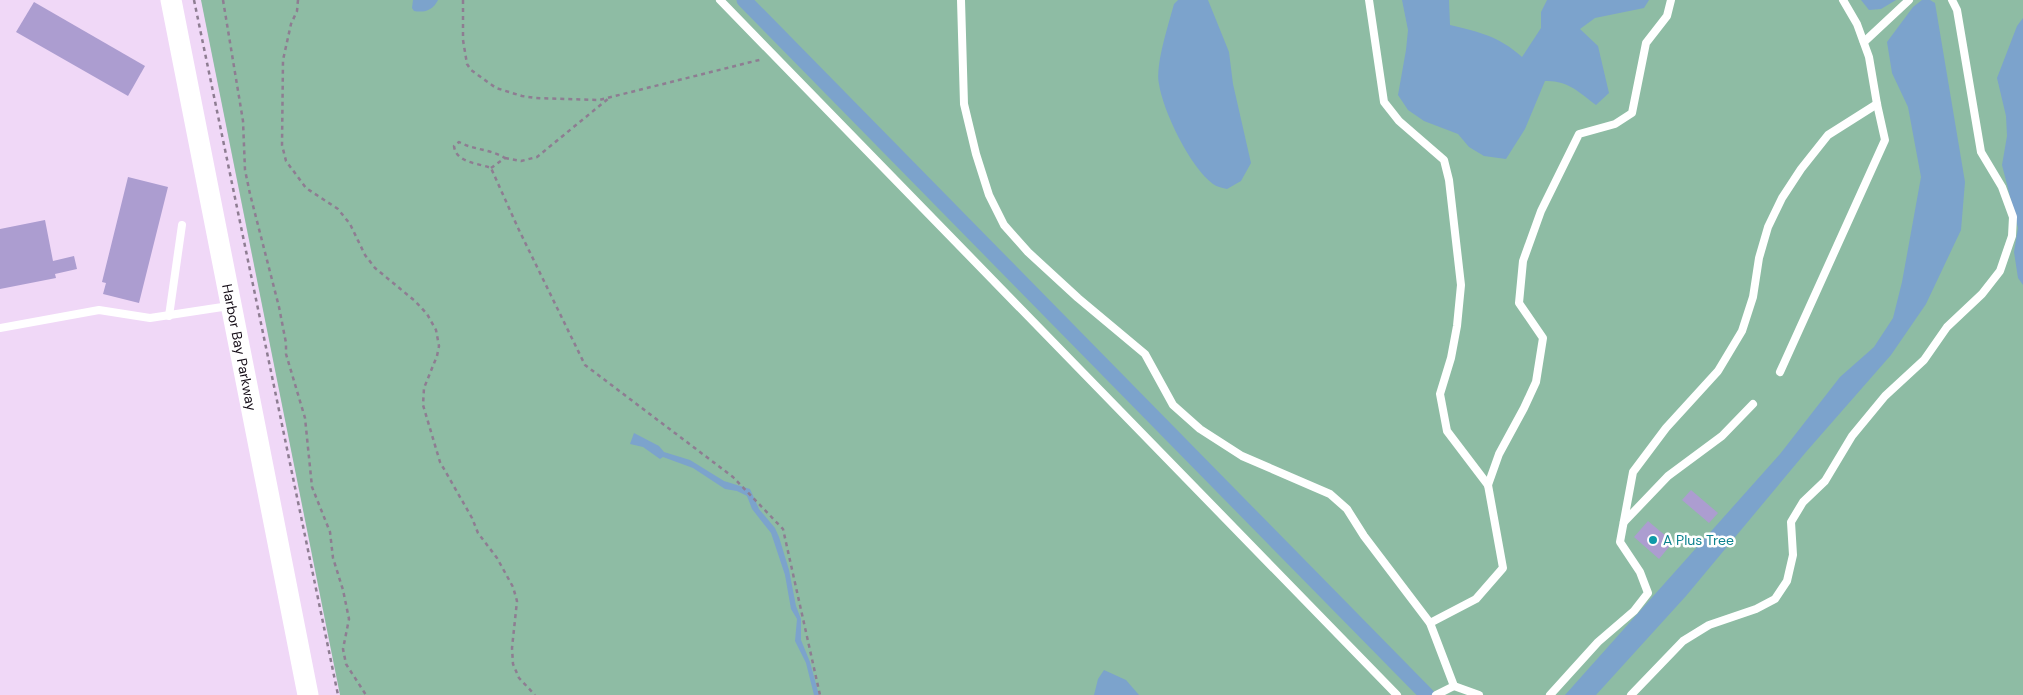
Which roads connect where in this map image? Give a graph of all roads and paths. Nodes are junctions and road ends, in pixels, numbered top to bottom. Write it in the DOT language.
graph roads {
  1 [pos="171,0"];
  2 [pos="194,0"];
  3 [pos="223,0"];
  4 [pos="298,0"];
  5 [pos="463,0"];
  6 [pos="720,0"];
  7 [pos="961,0"];
  8 [pos="1369,0"];
  9 [pos="1671,0"];
  10 [pos="1843,0"];
  11 [pos="1909,0"];
  12 [pos="1952,0"];
  13 [pos="1864,42"];
  14 [pos="774,56"];
  15 [pos="610,98"];
  16 [pos="1877,104"];
  17 [pos="505,158"];
  18 [pos="491,168"];
  19 [pos="182,226"];
  20 [pos="231,306"];
  21 [pos="169,316"];
  22 [pos="0,328"];
  23 [pos="1780,372"];
  24 [pos="1753,404"];
  25 [pos="1488,485"];
  26 [pos="1624,522"];
  27 [pos="1430,623"];
  28 [pos="1454,686"];
  29 [pos="308,695"];
  30 [pos="338,695"];
  31 [pos="366,695"];
  32 [pos="535,695"];
  33 [pos="820,695"];
  34 [pos="1396,695"];
  35 [pos="1436,695"];
  36 [pos="1479,695"];
  37 [pos="1550,695"];
  38 [pos="1631,695"];
  1 -- 20 [label="main road, Harbor Bay Parkway"];
  2 -- 30 [label="path"];
  3 -- 31 [label="path"];
  4 -- 32 [label="path"];
  5 -- 15 [label="path"];
  6 -- 14 [label="lane"];
  7 -- 27 [label="lane"];
  8 -- 25 [label="lane"];
  9 -- 25 [label="lane"];
  10 -- 13 [label="lane"];
  11 -- 13 [label="lane"];
  12 -- 38 [label="lane"];
  13 -- 16 [label="lane"];
  14 -- 15 [label="path"];
  14 -- 34 [label="lane"];
  15 -- 17 [label="path"];
  16 -- 23 [label="lane"];
  16 -- 26 [label="lane"];
  17 -- 18 [label="path"];
  17 -- 18 [label="path"];
  18 -- 33 [label="path"];
  19 -- 21 [label="lane"];
  20 -- 21 [label="lane"];
  20 -- 29 [label="main road, Harbor Bay Parkway"];
  21 -- 22 [label="lane"];
  24 -- 26 [label="lane"];
  25 -- 27 [label="lane"];
  26 -- 37 [label="lane"];
  27 -- 28 [label="lane"];
  28 -- 35 [label="lane"];
  28 -- 36 [label="lane"];
}
